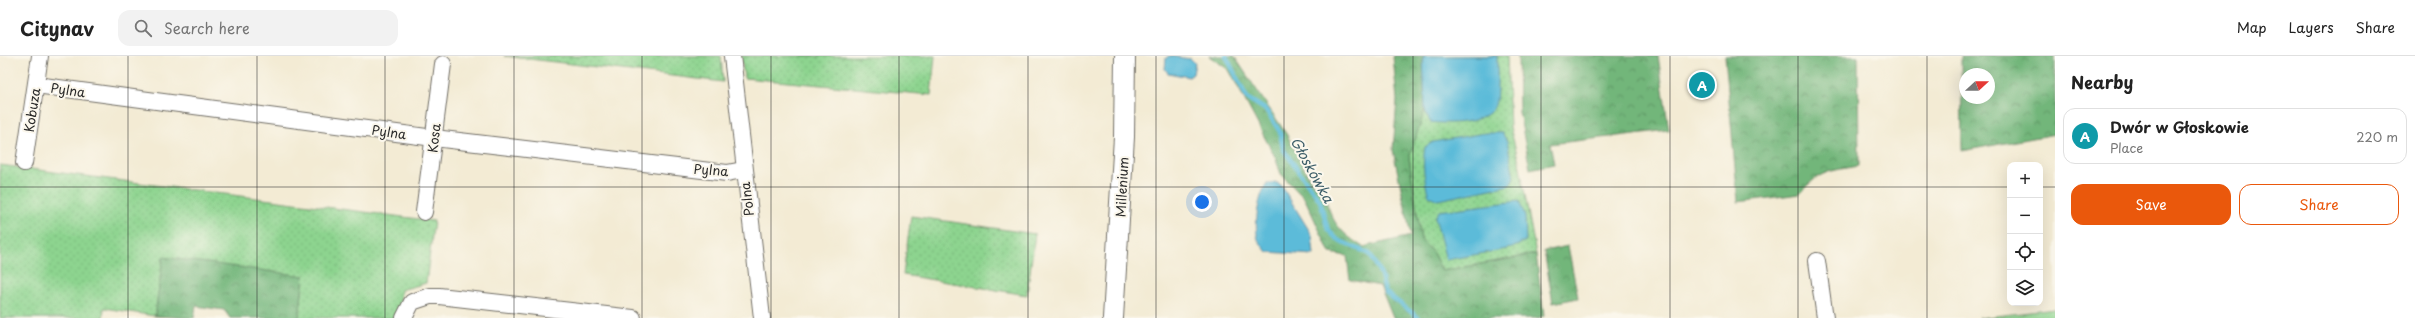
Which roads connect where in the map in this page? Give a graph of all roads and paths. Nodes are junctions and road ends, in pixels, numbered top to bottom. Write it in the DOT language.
graph roads {
  1 [pos="40,56"];
  2 [pos="732,56"];
  3 [pos="1125,56"];
  4 [pos="443,64"];
  5 [pos="36,85"];
  6 [pos="434,138"];
  7 [pos="24,163"];
  8 [pos="743,170"];
  9 [pos="424,212"];
  10 [pos="1817,261"];
  11 [pos="404,318"];
  12 [pos="633,318"];
  13 [pos="762,318"];
  14 [pos="1113,318"];
  15 [pos="1825,318"];
  1 -- 5 [label="street, Kobuza"];
  2 -- 8 [label="street, Polna"];
  3 -- 14 [label="street, Millenium"];
  4 -- 6 [label="street, Kosa"];
  5 -- 6 [label="street, Pylna"];
  5 -- 7 [label="street, Kobuza"];
  6 -- 8 [label="street, Pylna"];
  6 -- 9 [label="street, Kosa"];
  8 -- 13 [label="street, Polna"];
  10 -- 15 [label="street"];
  11 -- 12 [label="street"];
}
